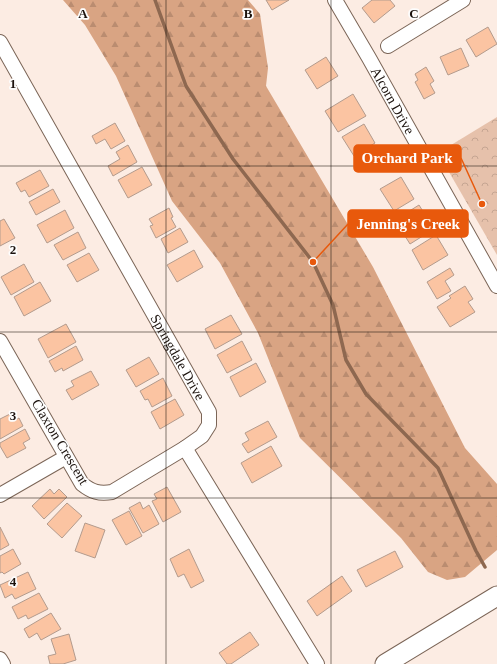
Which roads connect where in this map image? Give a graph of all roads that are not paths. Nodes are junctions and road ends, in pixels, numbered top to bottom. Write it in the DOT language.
graph roads {
  1 [pos="335,0"];
  2 [pos="463,0"];
  3 [pos="0,42"];
  4 [pos="388,46"];
  5 [pos="497,286"];
  6 [pos="0,341"];
  7 [pos="185,448"];
  8 [pos="66,457"];
  9 [pos="0,495"];
  10 [pos="497,596"];
  11 [pos="0,659"];
  12 [pos="3,664"];
  13 [pos="317,664"];
  14 [pos="385,664"];
  1 -- 5 [label="street, Alcorn Drive"];
  2 -- 4 [label="street"];
  3 -- 7 [label="street, Springdale Drive"];
  6 -- 8 [label="street, Claxton Crescent"];
  7 -- 8 [label="street, Claxton Crescent"];
  7 -- 13 [label="street"];
  8 -- 9 [label="street"];
  10 -- 14 [label="main road"];
  11 -- 12 [label="street"];
}
